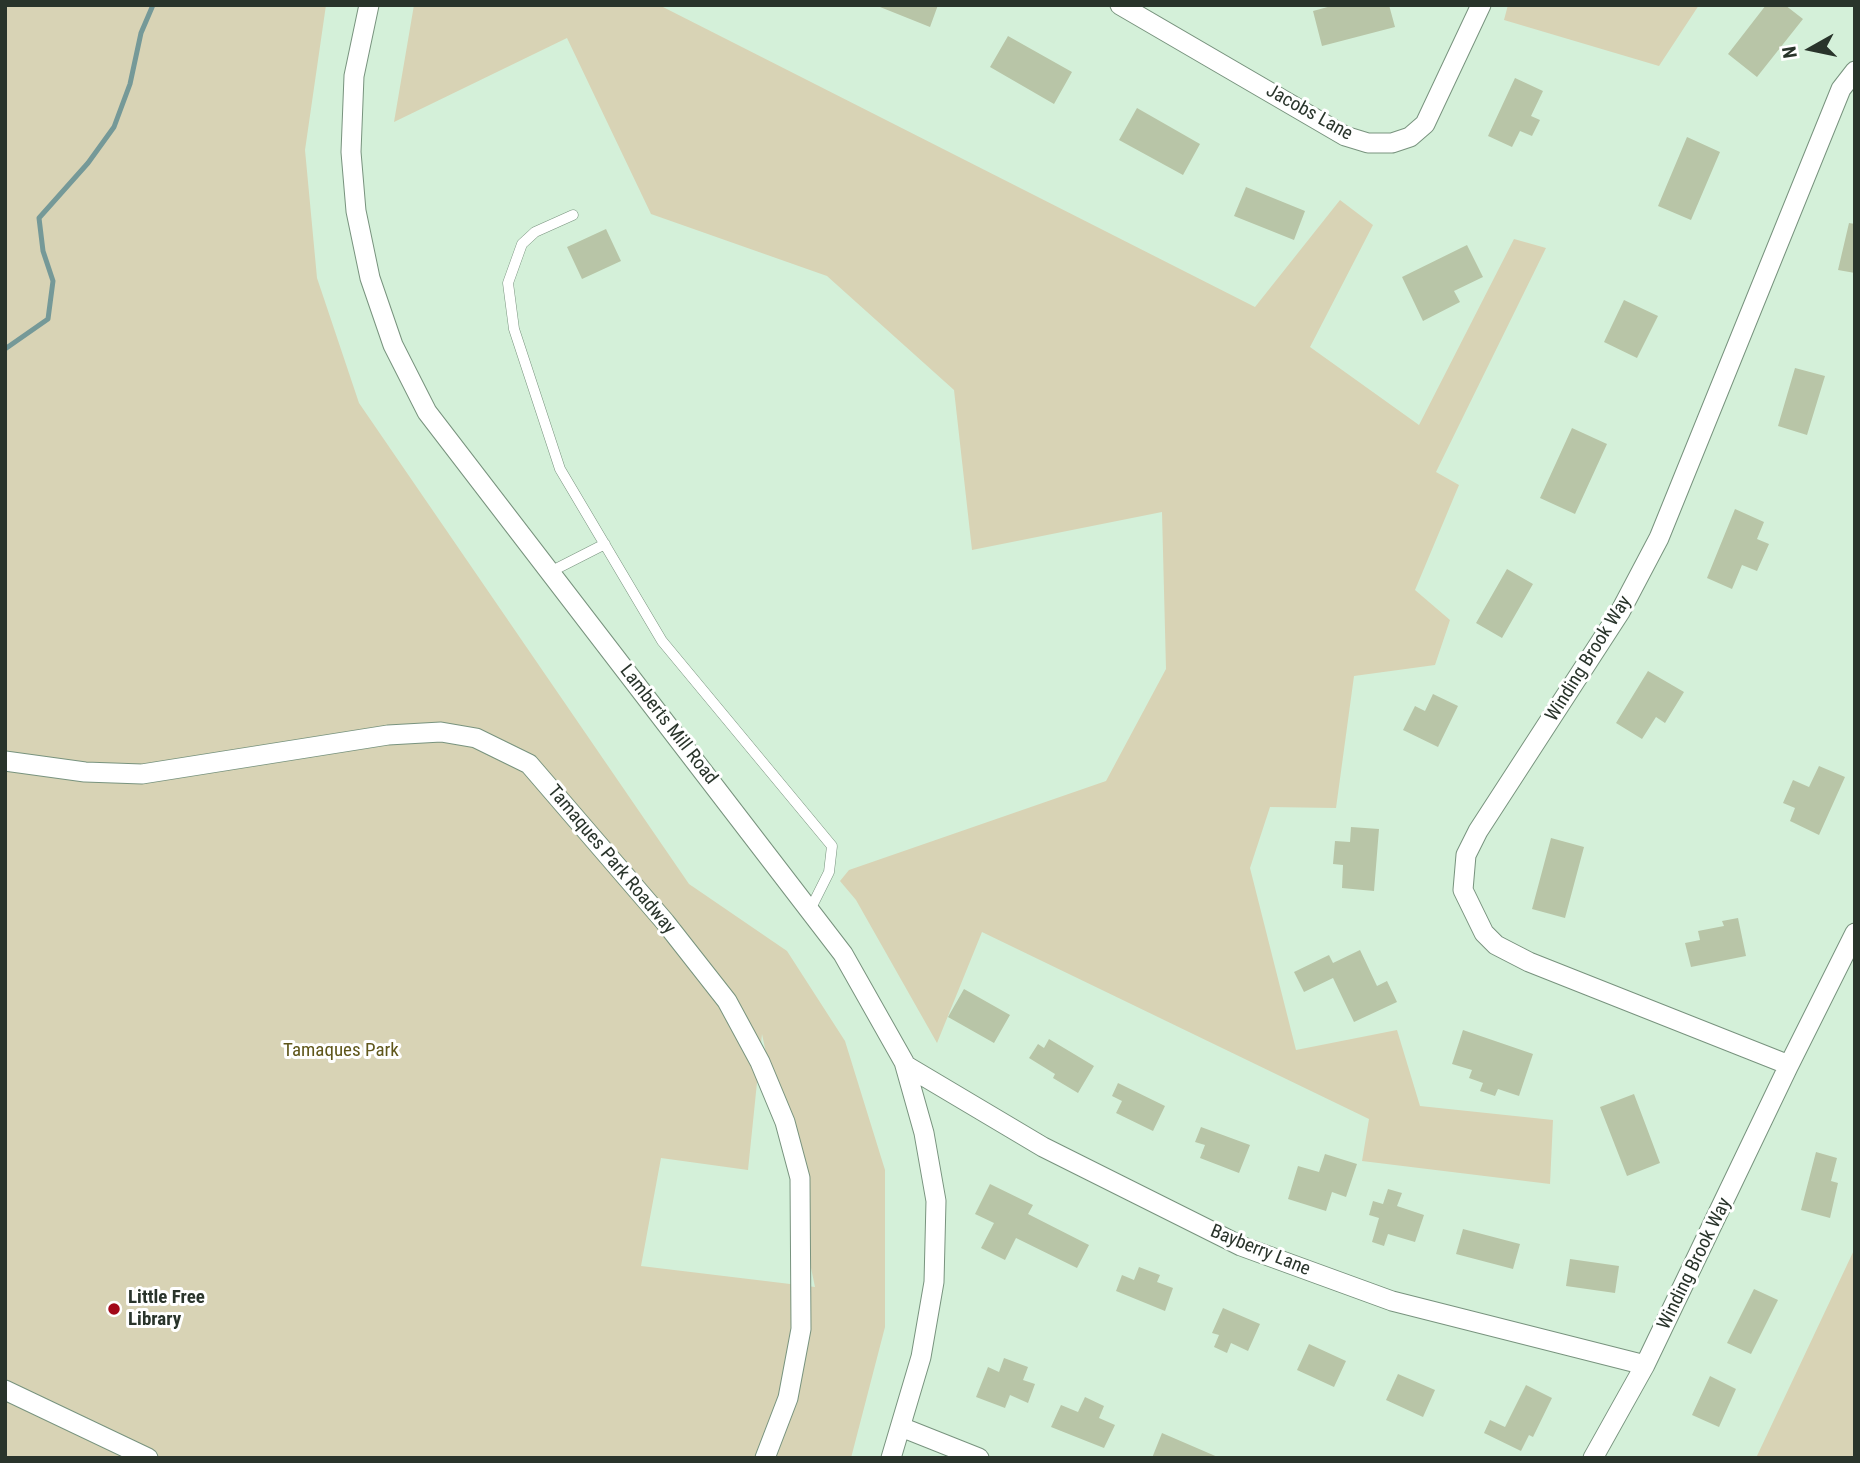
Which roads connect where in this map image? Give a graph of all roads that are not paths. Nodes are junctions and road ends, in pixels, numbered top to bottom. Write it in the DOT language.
graph roads {
  1 [pos="369,5"];
  2 [pos="1120,5"];
  3 [pos="1481,5"];
  4 [pos="1855,71"];
  5 [pos="573,215"];
  6 [pos="605,544"];
  7 [pos="550,572"];
  8 [pos="5,761"];
  9 [pos="810,910"];
  10 [pos="1855,933"];
  11 [pos="905,1065"];
  12 [pos="1789,1065"];
  13 [pos="1645,1365"];
  14 [pos="5,1390"];
  15 [pos="901,1427"];
  16 [pos="148,1458"];
  17 [pos="765,1458"];
  18 [pos="891,1458"];
  19 [pos="979,1458"];
  20 [pos="1592,1458"];
  1 -- 7 [label="street, Lamberts Mill Road"];
  2 -- 3 [label="street, Jacobs Lane"];
  4 -- 12 [label="street, Winding Brook Way"];
  5 -- 6 [label="lane"];
  6 -- 7 [label="lane"];
  6 -- 9 [label="lane"];
  7 -- 9 [label="street, Lamberts Mill Road"];
  8 -- 17 [label="street, Tamaques Park Roadway"];
  9 -- 11 [label="street, Lamberts Mill Road"];
  10 -- 12 [label="street, Winding Brook Way"];
  11 -- 13 [label="street, Bayberry Lane"];
  11 -- 15 [label="street, Lamberts Mill Road"];
  12 -- 13 [label="street, Winding Brook Way"];
  13 -- 20 [label="street, Winding Brook Way"];
  14 -- 16 [label="street"];
  15 -- 18 [label="street, Lamberts Mill Road"];
  15 -- 19 [label="street"];
}
